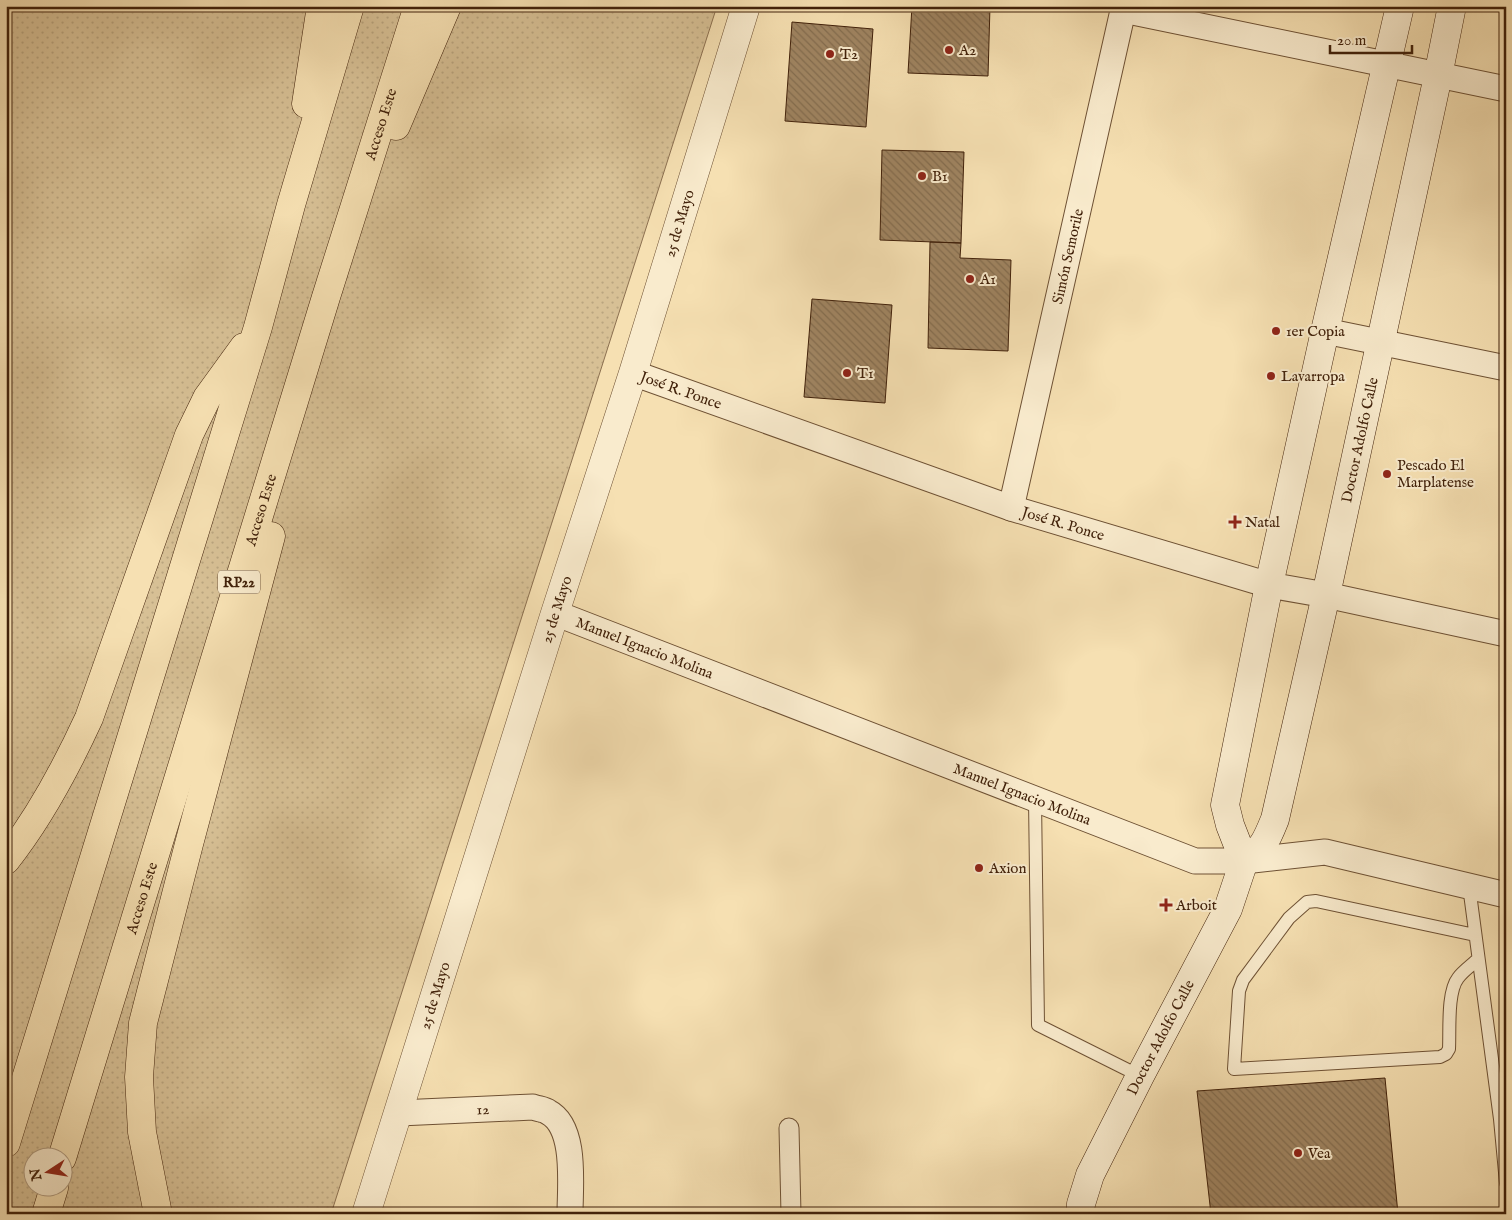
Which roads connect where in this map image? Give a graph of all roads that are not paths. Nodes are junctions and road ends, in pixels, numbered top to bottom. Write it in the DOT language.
graph roads {
  1 [pos="321,6"];
  2 [pos="350,6"];
  3 [pos="418,6"];
  4 [pos="447,6"];
  5 [pos="746,6"];
  6 [pos="1400,6"];
  7 [pos="1452,6"];
  8 [pos="1124,8"];
  9 [pos="1388,65"];
  10 [pos="1438,76"];
  11 [pos="1506,90"];
  12 [pos="291,205"];
  13 [pos="345,236"];
  14 [pos="326,297"];
  15 [pos="258,327"];
  16 [pos="1325,330"];
  17 [pos="1380,342"];
  18 [pos="1506,368"];
  19 [pos="633,373"];
  20 [pos="1011,508"];
  21 [pos="1269,584"];
  22 [pos="1326,595"];
  23 [pos="555,613"];
  24 [pos="1506,634"];
  25 [pos="1035,798"];
  26 [pos="6,860"];
  27 [pos="1244,861"];
  28 [pos="1469,886"];
  29 [pos="1506,895"];
  30 [pos="1475,935"];
  31 [pos="1478,959"];
  32 [pos="1140,1076"];
  33 [pos="399,1113"];
  34 [pos="789,1128"];
  35 [pos="6,1143"];
  36 [pos="65,1148"];
  37 [pos="1506,1183"];
  38 [pos="51,1198"];
  39 [pos="46,1214"];
  40 [pos="158,1214"];
  41 [pos="366,1214"];
  42 [pos="570,1214"];
  43 [pos="791,1214"];
  44 [pos="1080,1214"];
  1 -- 12 [label="highway"];
  2 -- 12 [label="highway"];
  3 -- 13 [label="highway, Acceso Este / RP22"];
  4 -- 13 [label="highway"];
  5 -- 19 [label="main road, 25 de Mayo"];
  6 -- 9 [label="main road"];
  7 -- 10 [label="main road, Doctor Adolfo Calle"];
  8 -- 9 [label="street"];
  8 -- 20 [label="street, Simón Semorile"];
  9 -- 10 [label="street"];
  9 -- 16 [label="main road"];
  10 -- 11 [label="street"];
  10 -- 17 [label="main road, Doctor Adolfo Calle"];
  12 -- 15 [label="highway"];
  13 -- 14 [label="highway, Acceso Este / RP22"];
  14 -- 36 [label="highway, Acceso Este / RP22"];
  14 -- 40 [label="highway"];
  15 -- 26 [label="highway"];
  15 -- 35 [label="highway"];
  16 -- 17 [label="street"];
  16 -- 21 [label="main road"];
  17 -- 18 [label="street"];
  17 -- 22 [label="main road, Doctor Adolfo Calle"];
  19 -- 20 [label="street, José R. Ponce"];
  19 -- 23 [label="main road, 25 de Mayo"];
  20 -- 21 [label="street, José R. Ponce"];
  21 -- 22 [label="street, José R. Ponce"];
  21 -- 27 [label="main road"];
  22 -- 24 [label="street, José R. Ponce"];
  22 -- 27 [label="main road, Doctor Adolfo Calle"];
  23 -- 25 [label="street, Manuel Ignacio Molina"];
  23 -- 33 [label="main road, 25 de Mayo"];
  25 -- 27 [label="street, Manuel Ignacio Molina"];
  25 -- 32 [label="lane"];
  27 -- 28 [label="street, Manuel Ignacio Molina"];
  27 -- 32 [label="main road, Doctor Adolfo Calle"];
  28 -- 29 [label="street, Manuel Ignacio Molina"];
  28 -- 30 [label="lane"];
  30 -- 31 [label="lane"];
  30 -- 31 [label="lane"];
  31 -- 37 [label="lane"];
  32 -- 44 [label="main road, Doctor Adolfo Calle"];
  33 -- 41 [label="main road, 25 de Mayo"];
  33 -- 42 [label="street, 12"];
  34 -- 43 [label="street"];
  38 -- 39 [label="highway"];
}
